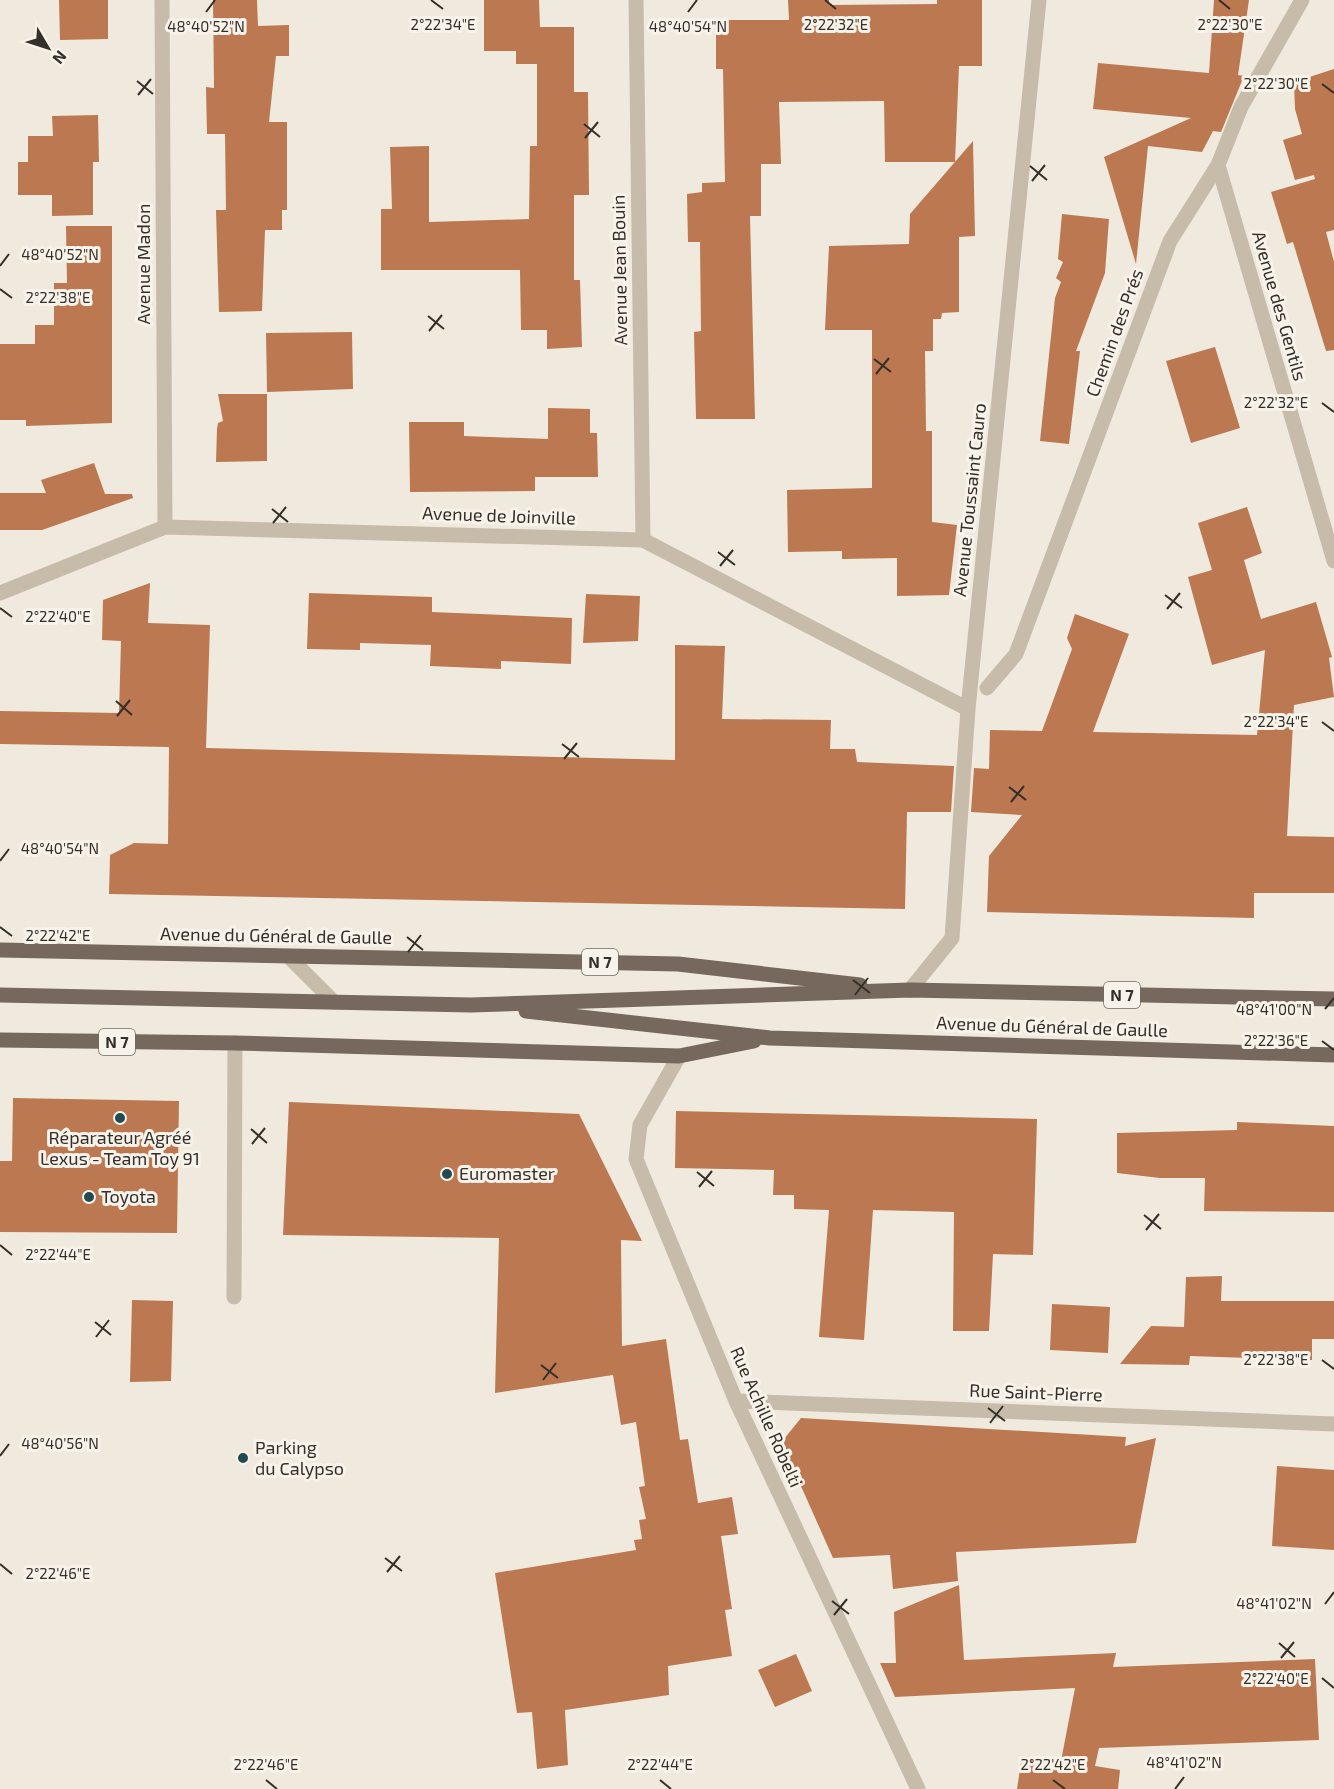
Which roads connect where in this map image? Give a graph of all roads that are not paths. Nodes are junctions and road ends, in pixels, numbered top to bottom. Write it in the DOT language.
graph roads {
  1 [pos="162,0"];
  2 [pos="636,0"];
  3 [pos="1039,0"];
  4 [pos="1302,0"];
  5 [pos="1218,165"];
  6 [pos="165,527"];
  7 [pos="643,540"];
  8 [pos="1334,561"];
  9 [pos="0,593"];
  10 [pos="987,688"];
  11 [pos="968,709"];
  12 [pos="0,950"];
  13 [pos="288,956"];
  14 [pos="910,990"];
  15 [pos="0,995"];
  16 [pos="1334,999"];
  17 [pos="334,1002"];
  18 [pos="471,1005"];
  19 [pos="770,1038"];
  20 [pos="0,1040"];
  21 [pos="235,1044"];
  22 [pos="1334,1055"];
  23 [pos="679,1056"];
  24 [pos="234,1298"];
  25 [pos="736,1401"];
  26 [pos="1334,1424"];
  27 [pos="918,1789"];
  1 -- 6 [label="street, Avenue Madon"];
  2 -- 7 [label="street, Avenue Jean Bouin"];
  3 -- 11 [label="street, Avenue Toussaint Cauro"];
  4 -- 5 [label="street, Chemin des Prés"];
  5 -- 8 [label="street, Avenue des Gentils"];
  5 -- 10 [label="street, Chemin des Prés"];
  6 -- 7 [label="street, Avenue de Joinville"];
  6 -- 9 [label="street, Avenue de Joinville"];
  7 -- 11 [label="street, Avenue de Joinville"];
  11 -- 14 [label="street, Avenue Toussaint Cauro"];
  12 -- 13 [label="main road, Avenue du Général de Gaulle / N 7"];
  13 -- 14 [label="main road, Avenue du Général de Gaulle / N 7"];
  13 -- 17 [label="street"];
  14 -- 16 [label="main road, Avenue du Général de Gaulle / N 7"];
  14 -- 18 [label="main road, Avenue du Général de Gaulle / N 7"];
  15 -- 17 [label="main road, Avenue du Général de Gaulle / N 7"];
  17 -- 18 [label="main road, Avenue du Général de Gaulle / N 7"];
  18 -- 19 [label="main road, Avenue du Général de Gaulle / N 7"];
  19 -- 22 [label="main road, Avenue du Général de Gaulle / N 7"];
  19 -- 23 [label="main road, Avenue du Général de Gaulle / N 7"];
  20 -- 21 [label="main road, Avenue du Général de Gaulle / N 7"];
  21 -- 23 [label="main road, Avenue du Général de Gaulle / N 7"];
  21 -- 24 [label="street"];
  23 -- 25 [label="street, Rue Achille Robelti"];
  25 -- 26 [label="street, Rue Saint-Pierre"];
  25 -- 27 [label="street, Rue Achille Robelti"];
}
